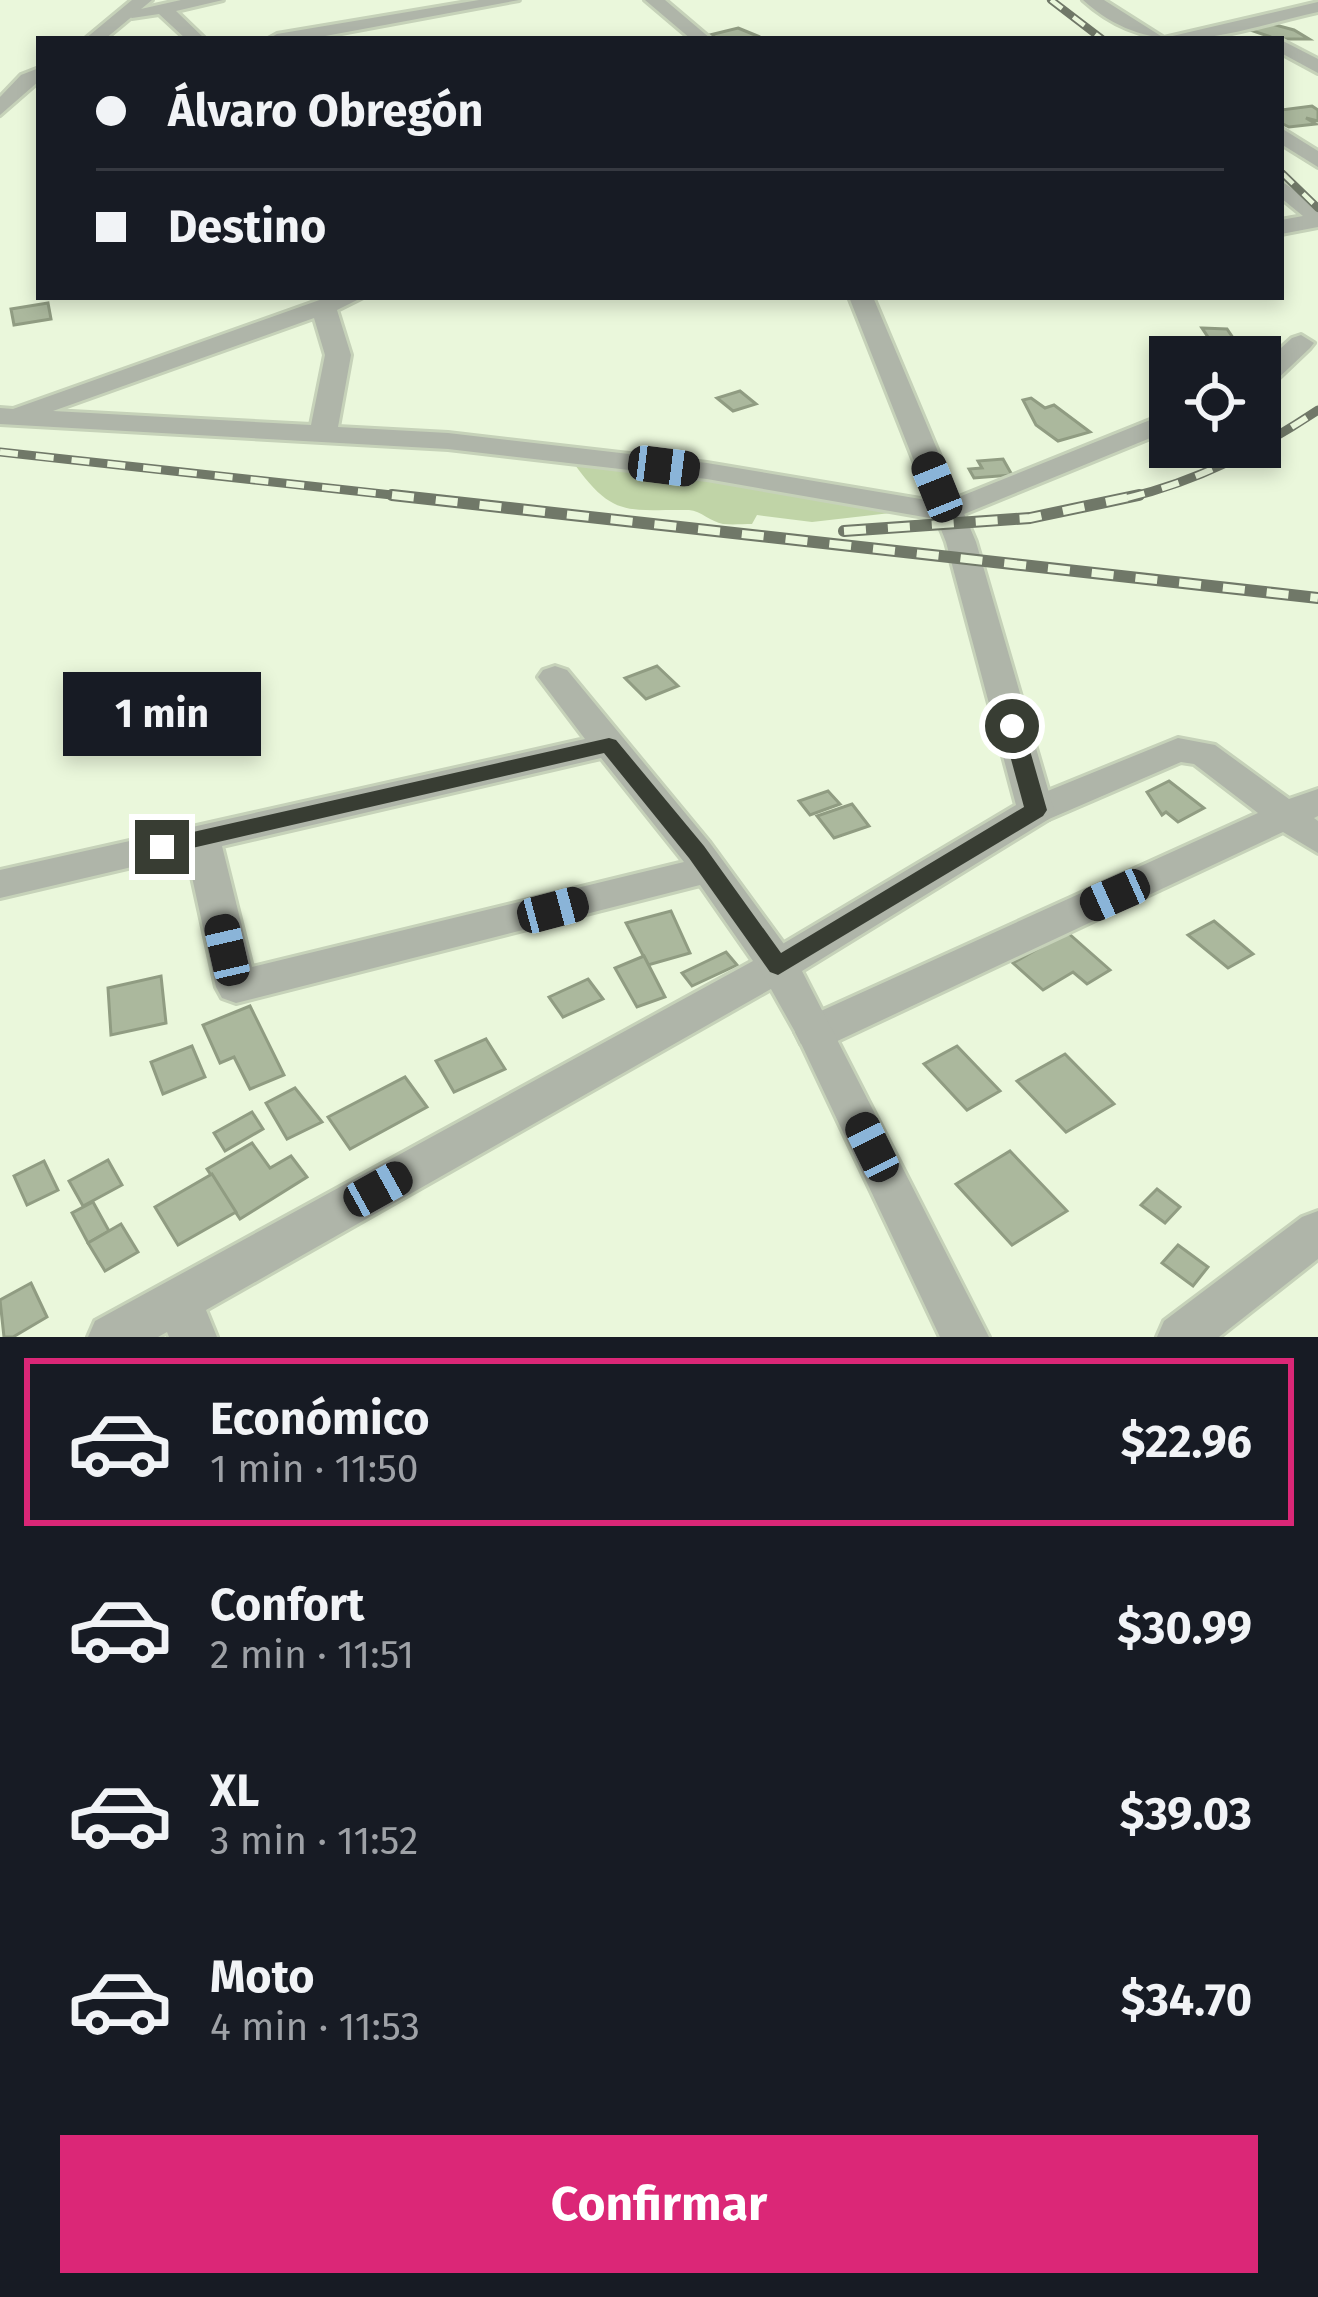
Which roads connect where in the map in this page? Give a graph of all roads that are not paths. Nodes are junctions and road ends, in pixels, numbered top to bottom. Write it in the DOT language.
graph roads {
  1 [pos="214,0"];
  2 [pos="510,0"];
  3 [pos="654,0"];
  4 [pos="1092,0"];
  5 [pos="137,6"];
  6 [pos="1318,7"];
  7 [pos="163,8"];
  8 [pos="98,36"];
  9 [pos="193,36"];
  10 [pos="295,36"];
  11 [pos="698,36"];
  12 [pos="1151,36"];
  13 [pos="1186,36"];
  14 [pos="1318,40"];
  15 [pos="1284,44"];
  16 [pos="1284,46"];
  17 [pos="1318,67"];
  18 [pos="36,75"];
  19 [pos="0,109"];
  20 [pos="1284,138"];
  21 [pos="1318,161"];
  22 [pos="1284,189"];
  23 [pos="1284,226"];
  24 [pos="342,300"];
  25 [pos="862,300"];
  26 [pos="323,306"];
  27 [pos="273,310"];
  28 [pos="1301,343"];
  29 [pos="1281,362"];
  30 [pos="5,416"];
  31 [pos="1149,429"];
  32 [pos="323,434"];
  33 [pos="947,512"];
  34 [pos="555,677"];
  35 [pos="609,745"];
  36 [pos="1302,808"];
  37 [pos="1036,810"];
  38 [pos="202,838"];
  39 [pos="1318,840"];
  40 [pos="709,869"];
  41 [pos="0,884"];
  42 [pos="778,966"];
  43 [pos="816,1032"];
  44 [pos="1318,1232"];
  45 [pos="186,1319"];
  46 [pos="112,1337"];
  47 [pos="965,1337"];
  48 [pos="1181,1337"];
  1 -- 7 [label="street"];
  2 -- 10 [label="street"];
  3 -- 11 [label="street"];
  4 -- 12 [label="street"];
  5 -- 7 [label="street"];
  5 -- 8 [label="street"];
  6 -- 13 [label="street"];
  7 -- 9 [label="street"];
  14 -- 15 [label="street"];
  16 -- 17 [label="street"];
  18 -- 19 [label="street"];
  20 -- 21 [label="street"];
  22 -- 23 [label="street"];
  24 -- 26 [label="street"];
  25 -- 33 [label="street"];
  26 -- 27 [label="street"];
  26 -- 32 [label="street"];
  27 -- 30 [label="street"];
  28 -- 29 [label="street"];
  30 -- 32 [label="street"];
  31 -- 33 [label="street"];
  32 -- 33 [label="street"];
  33 -- 37 [label="street"];
  34 -- 35 [label="street"];
  35 -- 38 [label="street"];
  35 -- 40 [label="street"];
  36 -- 37 [label="street"];
  36 -- 39 [label="street"];
  36 -- 43 [label="street"];
  37 -- 42 [label="street"];
  38 -- 40 [label="street"];
  38 -- 41 [label="street"];
  40 -- 42 [label="street"];
  42 -- 43 [label="street"];
  42 -- 45 [label="street"];
  43 -- 47 [label="street"];
  44 -- 48 [label="street"];
  45 -- 46 [label="street"];
}
